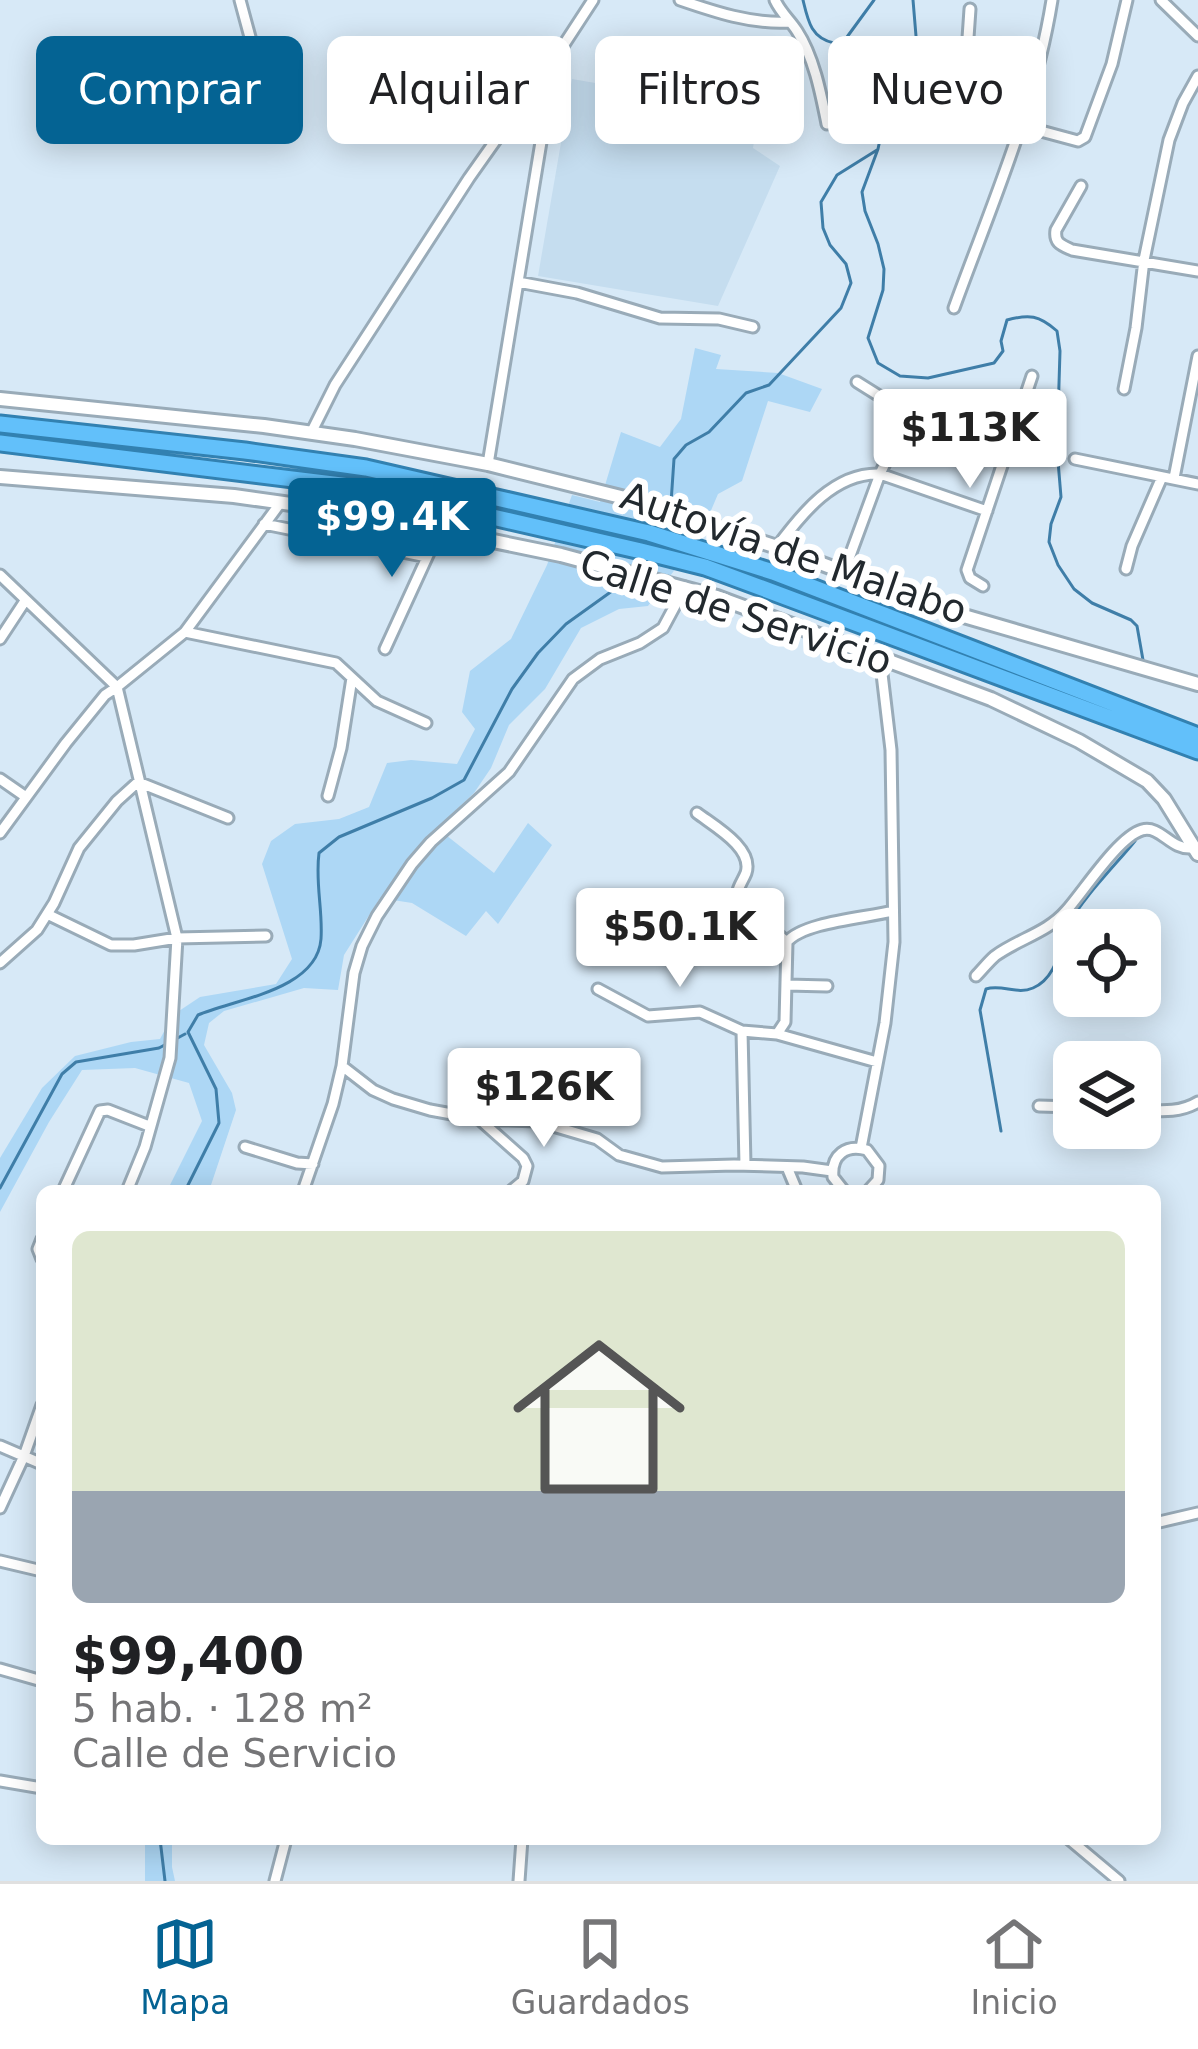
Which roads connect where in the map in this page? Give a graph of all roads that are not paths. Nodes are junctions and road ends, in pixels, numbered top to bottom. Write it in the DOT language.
graph roads {
  1 [pos="240,0"];
  2 [pos="593,0"];
  3 [pos="680,0"];
  4 [pos="775,0"];
  5 [pos="1052,0"];
  6 [pos="1127,0"];
  7 [pos="1161,0"];
  8 [pos="970,9"];
  9 [pos="788,22"];
  10 [pos="250,36"];
  11 [pos="570,36"];
  12 [pos="968,36"];
  13 [pos="1045,36"];
  14 [pos="1198,36"];
  15 [pos="1198,76"];
  16 [pos="827,124"];
  17 [pos="1046,132"];
  18 [pos="494,144"];
  19 [pos="541,144"];
  20 [pos="1016,144"];
  21 [pos="1082,186"];
  22 [pos="1144,260"];
  23 [pos="1198,271"];
  24 [pos="518,282"];
  25 [pos="954,308"];
  26 [pos="752,327"];
  27 [pos="1198,356"];
  28 [pos="1032,376"];
  29 [pos="857,382"];
  30 [pos="1124,388"];
  31 [pos="0,399"];
  32 [pos="908,414"];
  33 [pos="0,424"];
  34 [pos="311,433"];
  35 [pos="1010,440"];
  36 [pos="0,443"];
  37 [pos="1075,459"];
  38 [pos="488,464"];
  39 [pos="880,474"];
  40 [pos="0,477"];
  41 [pos="1168,478"];
  42 [pos="1198,484"];
  43 [pos="281,502"];
  44 [pos="987,511"];
  45 [pos="264,524"];
  46 [pos="440,529"];
  47 [pos="778,547"];
  48 [pos="427,557"];
  49 [pos="1126,568"];
  50 [pos="844,572"];
  51 [pos="0,575"];
  52 [pos="983,586"];
  53 [pos="685,587"];
  54 [pos="25,601"];
  55 [pos="185,632"];
  56 [pos="0,639"];
  57 [pos="385,650"];
  58 [pos="885,663"];
  59 [pos="352,678"];
  60 [pos="1198,683"];
  61 [pos="117,686"];
  62 [pos="426,722"];
  63 [pos="1198,736"];
  64 [pos="1198,751"];
  65 [pos="0,779"];
  66 [pos="138,782"];
  67 [pos="328,796"];
  68 [pos="26,797"];
  69 [pos="697,813"];
  70 [pos="228,818"];
  71 [pos="0,833"];
  72 [pos="1195,851"];
  73 [pos="893,911"];
  74 [pos="47,914"];
  75 [pos="266,935"];
  76 [pos="177,938"];
  77 [pos="787,943"];
  78 [pos="0,963"];
  79 [pos="976,976"];
  80 [pos="787,986"];
  81 [pos="827,986"];
  82 [pos="598,988"];
  83 [pos="742,1030"];
  84 [pos="777,1034"];
  85 [pos="878,1062"];
  86 [pos="342,1066"];
  87 [pos="1198,1102"];
  88 [pos="1039,1106"];
  89 [pos="1053,1106"];
  90 [pos="1161,1111"];
  91 [pos="478,1118"];
  92 [pos="149,1126"];
  93 [pos="244,1147"];
  94 [pos="861,1148"];
  95 [pos="313,1164"];
  96 [pos="745,1166"];
  97 [pos="787,1167"];
  98 [pos="832,1171"];
  99 [pos="66,1185"];
  100 [pos="130,1185"];
  101 [pos="306,1185"];
  102 [pos="518,1185"];
  103 [pos="794,1185"];
  104 [pos="838,1185"];
  105 [pos="873,1185"];
  106 [pos="36,1423"];
  107 [pos="0,1446"];
  108 [pos="24,1456"];
  109 [pos="36,1461"];
  110 [pos="0,1508"];
  111 [pos="1198,1513"];
  112 [pos="1161,1522"];
  113 [pos="0,1561"];
  114 [pos="36,1570"];
  115 [pos="0,1669"];
  116 [pos="36,1679"];
  117 [pos="0,1781"];
  118 [pos="36,1787"];
  119 [pos="284,1845"];
  120 [pos="522,1845"];
  121 [pos="1076,1845"];
  122 [pos="275,1881"];
  123 [pos="519,1881"];
  124 [pos="1119,1881"];
  1 -- 10 [label="street"];
  2 -- 11 [label="street"];
  3 -- 9 [label="street"];
  4 -- 9 [label="street"];
  5 -- 13 [label="street"];
  6 -- 17 [label="street"];
  7 -- 14 [label="street"];
  8 -- 12 [label="street"];
  9 -- 16 [label="street"];
  15 -- 22 [label="street"];
  18 -- 34 [label="street"];
  19 -- 24 [label="street"];
  20 -- 25 [label="street"];
  21 -- 22 [label="street"];
  22 -- 23 [label="street"];
  22 -- 30 [label="street"];
  24 -- 26 [label="street"];
  24 -- 38 [label="street"];
  27 -- 41 [label="street"];
  28 -- 35 [label="street"];
  29 -- 32 [label="street"];
  31 -- 34 [label="street, Calle de Servicio"];
  32 -- 35 [label="street"];
  32 -- 39 [label="street"];
  33 -- 63 [label="highway, Autovía de Malabo"];
  34 -- 38 [label="street, Calle de Servicio"];
  35 -- 44 [label="street"];
  36 -- 64 [label="highway, Autovía de Malabo"];
  37 -- 41 [label="street"];
  38 -- 47 [label="street, Calle de Servicio"];
  39 -- 44 [label="street"];
  39 -- 47 [label="street"];
  39 -- 50 [label="street"];
  40 -- 43 [label="street, Calle de Servicio"];
  41 -- 42 [label="street"];
  41 -- 49 [label="street"];
  43 -- 45 [label="street"];
  43 -- 46 [label="street, Calle de Servicio"];
  44 -- 52 [label="street"];
  45 -- 48 [label="street"];
  45 -- 55 [label="street"];
  46 -- 48 [label="street"];
  46 -- 53 [label="street, Calle de Servicio"];
  47 -- 50 [label="street, Calle de Servicio"];
  48 -- 57 [label="street"];
  50 -- 60 [label="street, Calle de Servicio"];
  51 -- 54 [label="street"];
  53 -- 58 [label="street, Calle de Servicio"];
  53 -- 86 [label="street"];
  54 -- 56 [label="street"];
  54 -- 61 [label="street"];
  55 -- 59 [label="street"];
  55 -- 61 [label="street"];
  58 -- 72 [label="street, Calle de Servicio"];
  58 -- 73 [label="street"];
  59 -- 62 [label="street"];
  59 -- 67 [label="street"];
  61 -- 66 [label="street"];
  61 -- 68 [label="street"];
  65 -- 68 [label="street"];
  66 -- 70 [label="street"];
  66 -- 74 [label="street"];
  66 -- 76 [label="street"];
  68 -- 71 [label="street"];
  69 -- 77 [label="street"];
  72 -- 79 [label="street"];
  73 -- 77 [label="street"];
  73 -- 85 [label="street"];
  74 -- 76 [label="street"];
  74 -- 78 [label="street"];
  75 -- 76 [label="street"];
  76 -- 92 [label="street"];
  77 -- 80 [label="street"];
  80 -- 81 [label="street"];
  80 -- 84 [label="street"];
  82 -- 83 [label="street"];
  83 -- 84 [label="street"];
  83 -- 96 [label="street"];
  84 -- 85 [label="street"];
  85 -- 94 [label="street"];
  86 -- 91 [label="street"];
  86 -- 95 [label="street"];
  87 -- 90 [label="street"];
  88 -- 89 [label="street"];
  91 -- 96 [label="street"];
  91 -- 102 [label="street"];
  92 -- 99 [label="street"];
  92 -- 100 [label="street"];
  93 -- 95 [label="street"];
  94 -- 98 [label="street"];
  94 -- 105 [label="street"];
  95 -- 101 [label="street"];
  96 -- 97 [label="street"];
  97 -- 98 [label="street"];
  97 -- 103 [label="street"];
  98 -- 104 [label="street"];
  106 -- 108 [label="street"];
  107 -- 108 [label="street"];
  108 -- 109 [label="street"];
  108 -- 110 [label="street"];
  111 -- 112 [label="street"];
  113 -- 114 [label="street"];
  115 -- 116 [label="street"];
  117 -- 118 [label="street"];
  119 -- 122 [label="street"];
  120 -- 123 [label="street"];
  121 -- 124 [label="street"];
}
